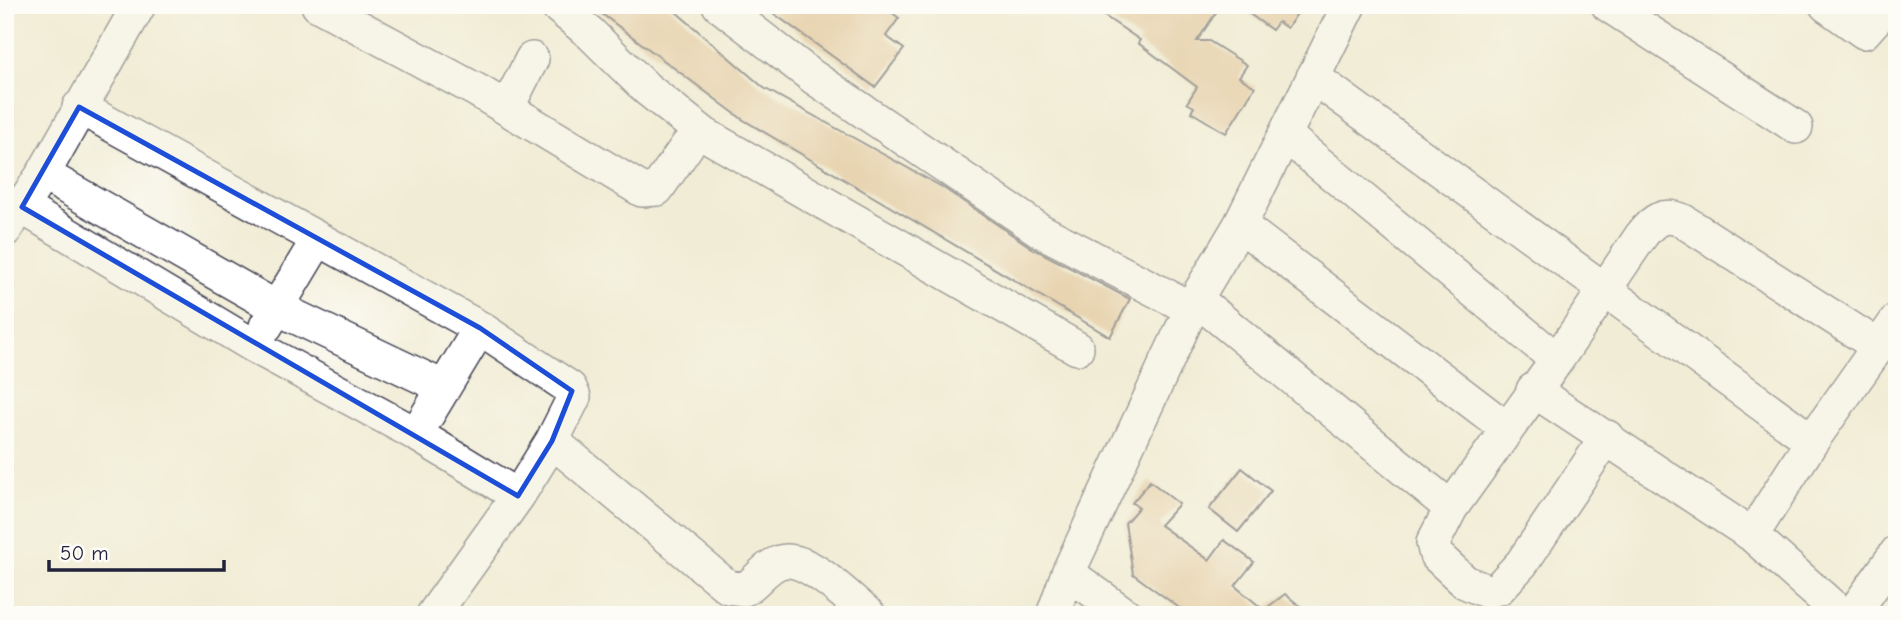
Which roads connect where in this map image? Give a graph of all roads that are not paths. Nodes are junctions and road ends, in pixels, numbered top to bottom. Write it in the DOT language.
graph roads {
  1 [pos="139,5"];
  2 [pos="318,5"];
  3 [pos="556,5"];
  4 [pos="719,5"];
  5 [pos="1826,5"];
  6 [pos="1888,5"];
  7 [pos="1346,7"];
  8 [pos="1620,9"];
  9 [pos="532,59"];
  10 [pos="1313,77"];
  11 [pos="79,107"];
  12 [pos="507,108"];
  13 [pos="1796,127"];
  14 [pos="1285,135"];
  15 [pos="687,146"];
  16 [pos="43,174"];
  17 [pos="14,219"];
  18 [pos="1240,225"];
  19 [pos="317,241"];
  20 [pos="1605,288"];
  21 [pos="1194,304"];
  22 [pos="277,307"];
  23 [pos="1897,320"];
  24 [pos="480,328"];
  25 [pos="254,346"];
  26 [pos="1878,346"];
  27 [pos="1077,348"];
  28 [pos="1557,360"];
  29 [pos="443,387"];
  30 [pos="1533,390"];
  31 [pos="1506,428"];
  32 [pos="416,435"];
  33 [pos="1607,437"];
  34 [pos="552,441"];
  35 [pos="1812,441"];
  36 [pos="518,496"];
  37 [pos="1451,508"];
  38 [pos="1752,535"];
  39 [pos="1897,552"];
  40 [pos="1068,573"];
  41 [pos="433,615"];
  42 [pos="869,615"];
  43 [pos="1053,615"];
  44 [pos="1126,615"];
  45 [pos="1842,615"];
  46 [pos="1852,615"];
  1 -- 11 [label="street"];
  2 -- 12 [label="street"];
  3 -- 27 [label="street"];
  4 -- 21 [label="street"];
  5 -- 6 [label="street"];
  7 -- 10 [label="street"];
  8 -- 13 [label="street"];
  9 -- 12 [label="street"];
  10 -- 14 [label="street"];
  10 -- 20 [label="street"];
  11 -- 16 [label="street"];
  11 -- 19 [label="street"];
  12 -- 15 [label="street"];
  14 -- 18 [label="street"];
  14 -- 28 [label="street"];
  16 -- 17 [label="street"];
  16 -- 22 [label="street"];
  17 -- 25 [label="street"];
  18 -- 21 [label="street"];
  18 -- 31 [label="street"];
  19 -- 22 [label="street"];
  19 -- 24 [label="street"];
  20 -- 26 [label="street"];
  20 -- 28 [label="street"];
  20 -- 35 [label="street"];
  21 -- 37 [label="street"];
  21 -- 40 [label="street"];
  22 -- 25 [label="street"];
  22 -- 29 [label="street"];
  23 -- 26 [label="street"];
  24 -- 29 [label="street"];
  24 -- 34 [label="street"];
  25 -- 32 [label="street"];
  26 -- 35 [label="street"];
  28 -- 30 [label="street"];
  29 -- 32 [label="street"];
  30 -- 31 [label="street"];
  30 -- 33 [label="street"];
  31 -- 37 [label="street"];
  32 -- 36 [label="street"];
  33 -- 37 [label="street"];
  33 -- 38 [label="street"];
  34 -- 36 [label="street"];
  34 -- 42 [label="street"];
  35 -- 38 [label="street"];
  36 -- 41 [label="street"];
  38 -- 45 [label="street"];
  39 -- 46 [label="street"];
  40 -- 43 [label="street"];
  40 -- 44 [label="street"];
}
